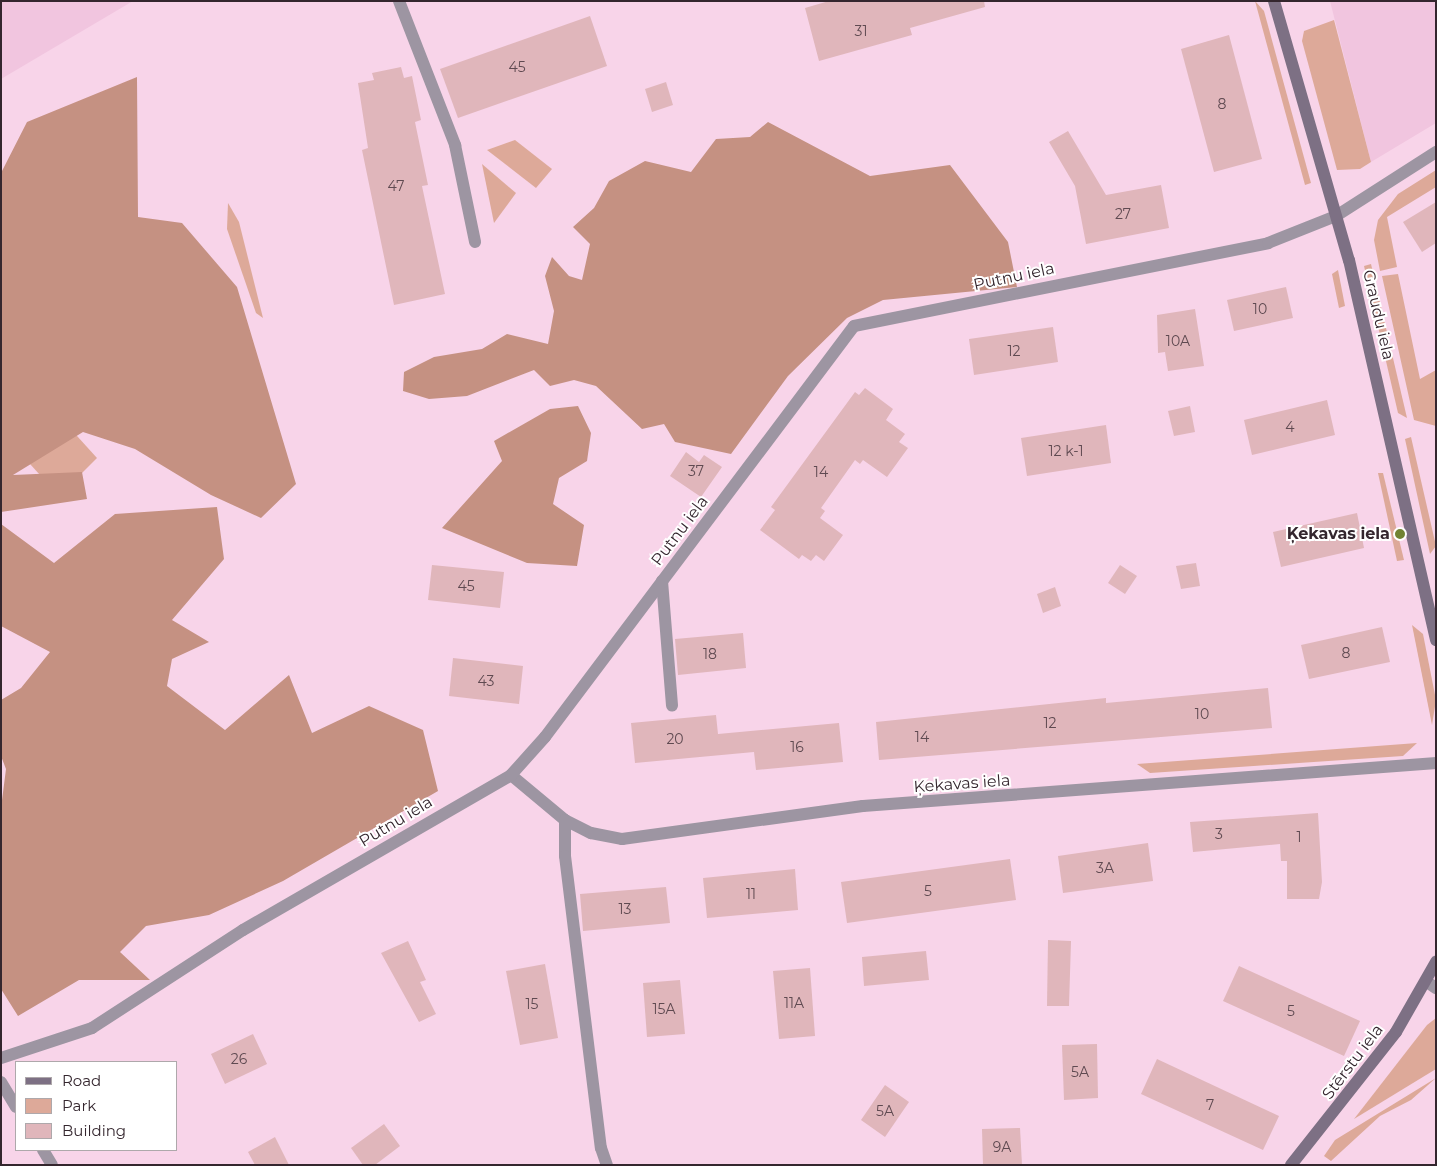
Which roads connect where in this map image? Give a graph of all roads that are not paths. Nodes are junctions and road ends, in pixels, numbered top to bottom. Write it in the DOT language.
graph roads {
  1 [pos="399,1"];
  2 [pos="1274,1"];
  3 [pos="1436,152"];
  4 [pos="1336,216"];
  5 [pos="475,242"];
  6 [pos="662,581"];
  7 [pos="1433,618"];
  8 [pos="1436,640"];
  9 [pos="672,706"];
  10 [pos="1436,763"];
  11 [pos="511,776"];
  12 [pos="565,820"];
  13 [pos="1436,962"];
  14 [pos="1431,985"];
  15 [pos="1,1058"];
  16 [pos="1,1082"];
  17 [pos="15,1104"];
  18 [pos="44,1151"];
  19 [pos="52,1165"];
  20 [pos="607,1165"];
  21 [pos="1291,1165"];
  1 -- 5 [label="street"];
  2 -- 4 [label="main road, Graudu iela"];
  3 -- 4 [label="street, Putnu iela"];
  4 -- 6 [label="street, Putnu iela"];
  4 -- 7 [label="main road, Graudu iela"];
  6 -- 9 [label="street"];
  6 -- 11 [label="street, Putnu iela"];
  7 -- 8 [label="main road, Graudu iela"];
  10 -- 12 [label="street, Ķekavas iela"];
  11 -- 12 [label="street, Ķekavas iela"];
  11 -- 15 [label="street, Putnu iela"];
  12 -- 20 [label="street"];
  13 -- 14 [label="main road"];
  14 -- 21 [label="main road, Stērstu iela"];
  16 -- 17 [label="street"];
  18 -- 19 [label="street"];
}
